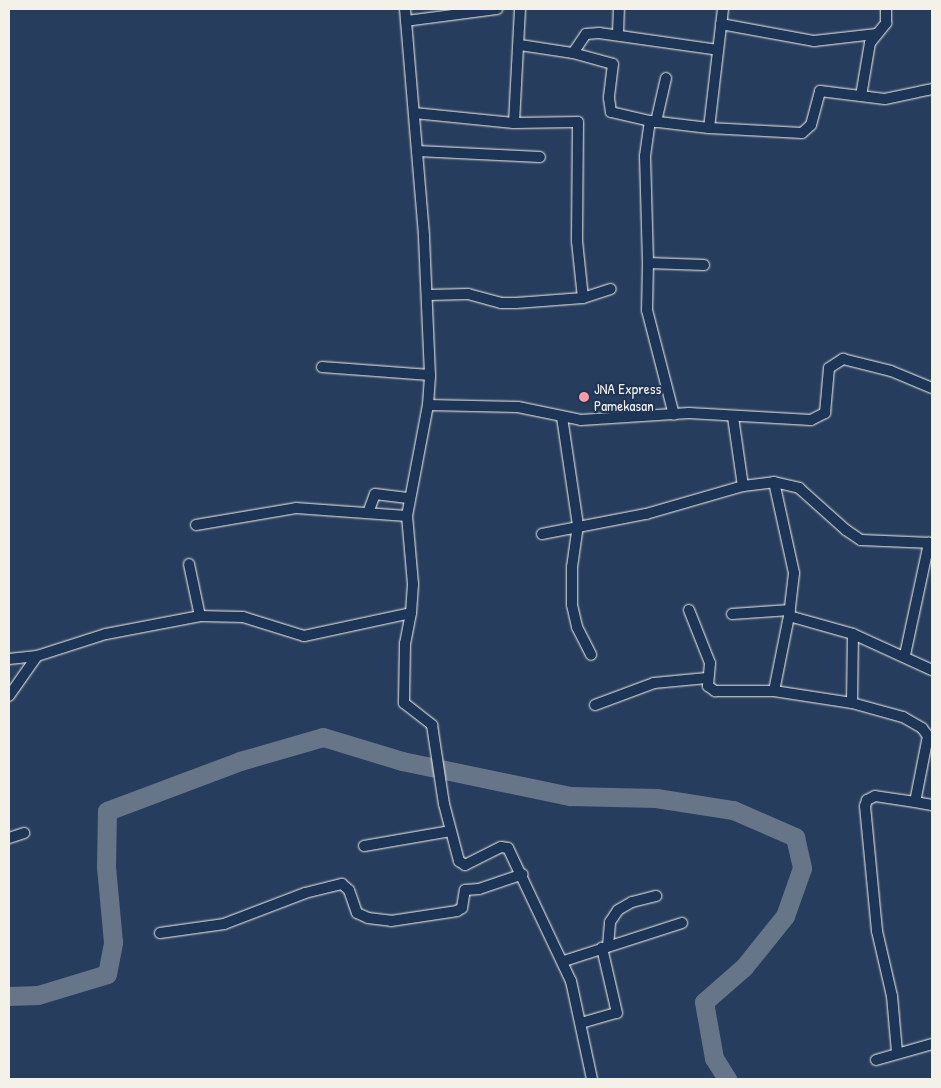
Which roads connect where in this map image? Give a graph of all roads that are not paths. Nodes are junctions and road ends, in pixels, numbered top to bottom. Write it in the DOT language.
graph roads {
  1 [pos="405,9"];
  2 [pos="497,9"];
  3 [pos="520,9"];
  4 [pos="619,9"];
  5 [pos="723,9"];
  6 [pos="886,9"];
  7 [pos="406,21"];
  8 [pos="721,24"];
  9 [pos="618,34"];
  10 [pos="875,34"];
  11 [pos="520,45"];
  12 [pos="718,50"];
  13 [pos="572,53"];
  14 [pos="666,78"];
  15 [pos="932,89"];
  16 [pos="861,96"];
  17 [pos="414,113"];
  18 [pos="653,122"];
  19 [pos="514,123"];
  20 [pos="709,128"];
  21 [pos="417,151"];
  22 [pos="540,157"];
  23 [pos="648,263"];
  24 [pos="704,265"];
  25 [pos="611,289"];
  26 [pos="428,295"];
  27 [pos="583,298"];
  28 [pos="322,367"];
  29 [pos="430,375"];
  30 [pos="932,388"];
  31 [pos="428,405"];
  32 [pos="674,415"];
  33 [pos="562,417"];
  34 [pos="733,417"];
  35 [pos="774,482"];
  36 [pos="743,486"];
  37 [pos="410,498"];
  38 [pos="368,514"];
  39 [pos="407,516"];
  40 [pos="196,524"];
  41 [pos="578,525"];
  42 [pos="542,534"];
  43 [pos="930,543"];
  44 [pos="189,564"];
  45 [pos="689,610"];
  46 [pos="411,613"];
  47 [pos="790,613"];
  48 [pos="732,614"];
  49 [pos="200,616"];
  50 [pos="853,634"];
  51 [pos="591,655"];
  52 [pos="904,655"];
  53 [pos="37,656"];
  54 [pos="9,659"];
  55 [pos="932,670"];
  56 [pos="707,678"];
  57 [pos="774,690"];
  58 [pos="9,696"];
  59 [pos="852,703"];
  60 [pos="595,705"];
  61 [pos="915,802"];
  62 [pos="932,805"];
  63 [pos="451,831"];
  64 [pos="24,833"];
  65 [pos="9,838"];
  66 [pos="364,846"];
  67 [pos="523,874"];
  68 [pos="656,896"];
  69 [pos="682,923"];
  70 [pos="160,933"];
  71 [pos="605,947"];
  72 [pos="564,961"];
  73 [pos="581,1023"];
  74 [pos="932,1044"];
  75 [pos="897,1052"];
  76 [pos="876,1060"];
  77 [pos="592,1079"];
  1 -- 7 [label="street"];
  2 -- 7 [label="street"];
  3 -- 11 [label="street"];
  4 -- 9 [label="street"];
  5 -- 8 [label="street"];
  6 -- 10 [label="street"];
  7 -- 17 [label="street"];
  8 -- 10 [label="street"];
  8 -- 12 [label="street"];
  9 -- 12 [label="street"];
  9 -- 13 [label="street"];
  10 -- 16 [label="street"];
  11 -- 13 [label="street"];
  11 -- 19 [label="street"];
  12 -- 20 [label="street"];
  13 -- 18 [label="street"];
  14 -- 18 [label="street"];
  15 -- 16 [label="street"];
  16 -- 20 [label="street"];
  17 -- 19 [label="street"];
  17 -- 21 [label="street"];
  18 -- 20 [label="street"];
  18 -- 23 [label="street"];
  19 -- 27 [label="street"];
  21 -- 22 [label="street"];
  21 -- 26 [label="street"];
  23 -- 24 [label="street"];
  23 -- 32 [label="street"];
  25 -- 27 [label="street"];
  26 -- 27 [label="street"];
  26 -- 29 [label="street"];
  28 -- 29 [label="street"];
  29 -- 31 [label="street"];
  30 -- 34 [label="street"];
  31 -- 33 [label="street"];
  31 -- 37 [label="street"];
  32 -- 33 [label="street"];
  32 -- 34 [label="street"];
  33 -- 41 [label="street"];
  34 -- 36 [label="street"];
  35 -- 36 [label="street"];
  35 -- 43 [label="street"];
  35 -- 47 [label="street"];
  36 -- 41 [label="street"];
  37 -- 38 [label="street"];
  37 -- 39 [label="street"];
  38 -- 39 [label="street"];
  38 -- 40 [label="street"];
  39 -- 46 [label="street"];
  41 -- 42 [label="street"];
  41 -- 51 [label="street"];
  43 -- 52 [label="street"];
  44 -- 49 [label="street"];
  45 -- 56 [label="street"];
  46 -- 49 [label="street"];
  46 -- 63 [label="street"];
  47 -- 48 [label="street"];
  47 -- 50 [label="street"];
  47 -- 57 [label="street"];
  49 -- 53 [label="street"];
  50 -- 52 [label="street"];
  50 -- 59 [label="street"];
  52 -- 55 [label="street"];
  53 -- 54 [label="street"];
  53 -- 58 [label="street"];
  56 -- 57 [label="street"];
  56 -- 60 [label="street"];
  57 -- 59 [label="street"];
  59 -- 61 [label="street"];
  61 -- 62 [label="street"];
  61 -- 75 [label="street"];
  63 -- 66 [label="street"];
  63 -- 67 [label="street"];
  64 -- 65 [label="street"];
  67 -- 70 [label="street"];
  67 -- 72 [label="street"];
  68 -- 71 [label="street"];
  69 -- 71 [label="street"];
  71 -- 72 [label="street"];
  71 -- 73 [label="street"];
  72 -- 73 [label="street"];
  73 -- 77 [label="street"];
  74 -- 75 [label="street"];
  75 -- 76 [label="street"];
}
